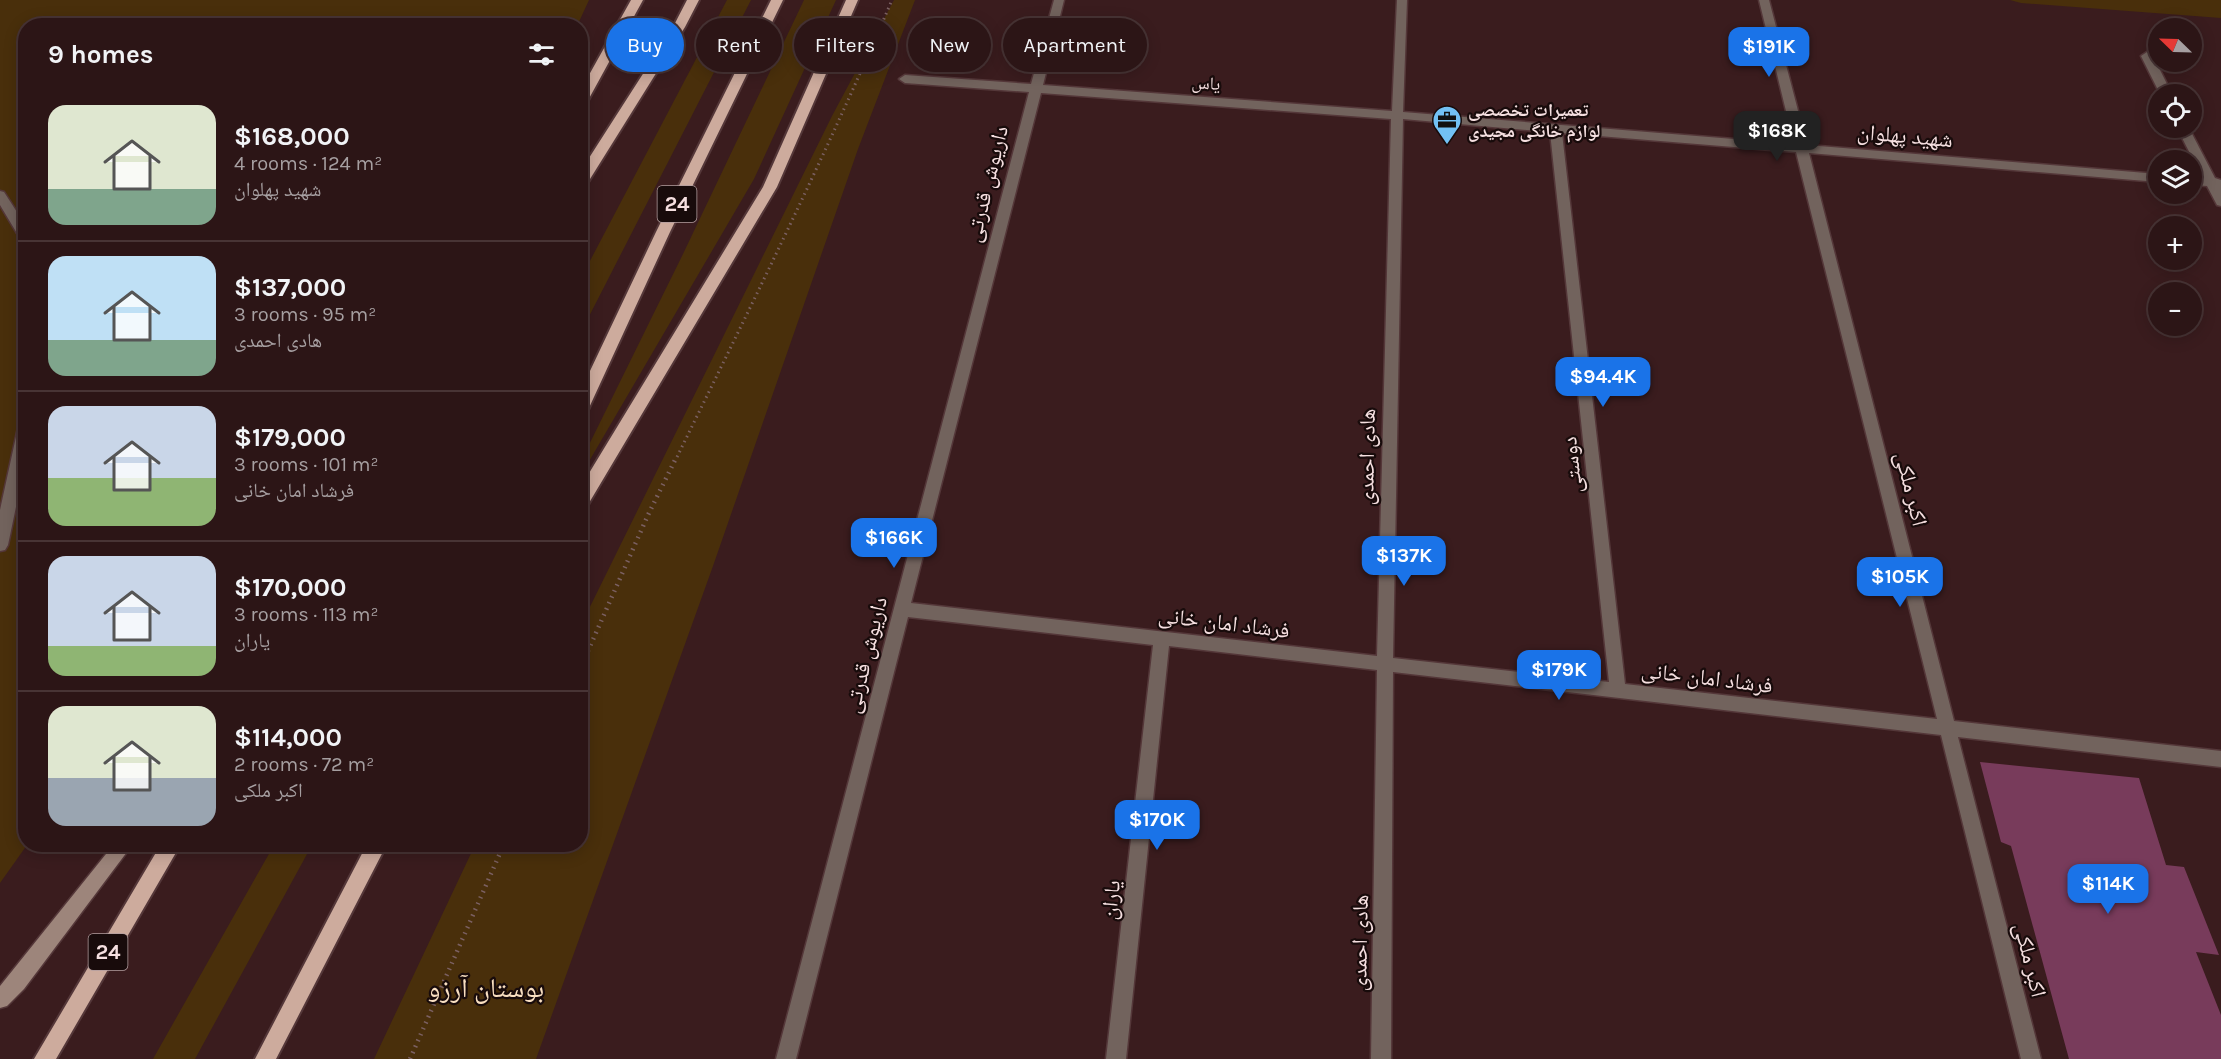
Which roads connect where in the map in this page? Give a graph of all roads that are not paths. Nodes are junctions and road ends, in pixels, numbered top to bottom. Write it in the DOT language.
graph roads {
  1 [pos="637,0"];
  2 [pos="693,0"];
  3 [pos="777,0"];
  4 [pos="852,0"];
  5 [pos="1059,0"];
  6 [pos="1402,0"];
  7 [pos="1764,0"];
  8 [pos="2147,56"];
  9 [pos="905,79"];
  10 [pos="2161,84"];
  11 [pos="1035,88"];
  12 [pos="588,89"];
  13 [pos="1397,115"];
  14 [pos="1556,128"];
  15 [pos="2189,138"];
  16 [pos="1802,148"];
  17 [pos="588,171"];
  18 [pos="2148,177"];
  19 [pos="2216,183"];
  20 [pos="0,195"];
  21 [pos="2221,202"];
  22 [pos="18,224"];
  23 [pos="588,393"];
  24 [pos="18,461"];
  25 [pos="588,490"];
  26 [pos="0,545"];
  27 [pos="902,609"];
  28 [pos="1162,638"];
  29 [pos="1386,664"];
  30 [pos="1618,690"];
  31 [pos="1948,728"];
  32 [pos="2221,759"];
  33 [pos="120,852"];
  34 [pos="167,852"];
  35 [pos="374,852"];
  36 [pos="0,999"];
  37 [pos="44,1059"];
  38 [pos="265,1059"];
  39 [pos="786,1059"];
  40 [pos="1116,1059"];
  41 [pos="1381,1059"];
  42 [pos="2031,1059"];
  1 -- 12 [label="highway"];
  2 -- 17 [label="highway"];
  3 -- 23 [label="highway, 24"];
  4 -- 25 [label="highway"];
  5 -- 11 [label="street, داریوش قدرتی"];
  6 -- 13 [label="street, هادی احمدی"];
  7 -- 16 [label="street, اکبر ملکی"];
  8 -- 10 [label="street"];
  9 -- 11 [label="street, یاس"];
  11 -- 13 [label="street, یاس"];
  11 -- 27 [label="street, داریوش قدرتی"];
  13 -- 14 [label="street, شهید پهلوان"];
  13 -- 29 [label="street, هادی احمدی"];
  14 -- 16 [label="street, شهید پهلوان"];
  14 -- 30 [label="street, دوستی"];
  15 -- 19 [label="street"];
  16 -- 18 [label="street, شهید پهلوان"];
  16 -- 31 [label="street, اکبر ملکی"];
  19 -- 21 [label="street"];
  20 -- 22 [label="street"];
  24 -- 26 [label="street"];
  27 -- 28 [label="street, فرشاد امان خانی"];
  27 -- 39 [label="street, داریوش قدرتی"];
  28 -- 29 [label="street, فرشاد امان خانی"];
  28 -- 40 [label="street, یاران"];
  29 -- 30 [label="street, فرشاد امان خانی"];
  29 -- 41 [label="street, هادی احمدی"];
  30 -- 31 [label="street, فرشاد امان خانی"];
  31 -- 32 [label="street, فرشاد امان خانی"];
  31 -- 42 [label="street, اکبر ملکی"];
  33 -- 36 [label="main road"];
  34 -- 37 [label="highway, 24"];
  35 -- 38 [label="highway"];
}
